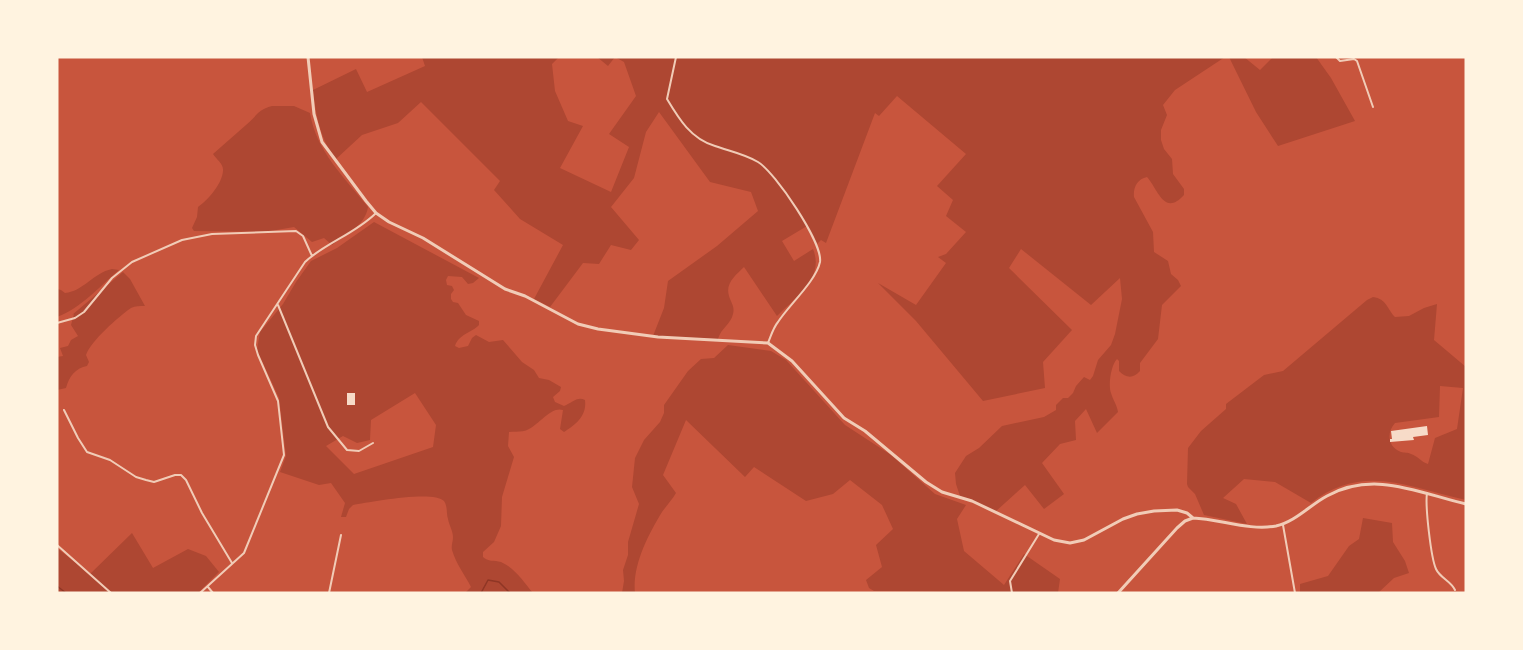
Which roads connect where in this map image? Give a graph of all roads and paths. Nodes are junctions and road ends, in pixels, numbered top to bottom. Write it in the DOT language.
graph roads {
  1 [pos="308,57"];
  2 [pos="676,57"];
  3 [pos="1336,57"];
  4 [pos="1373,107"];
  5 [pos="376,213"];
  6 [pos="312,256"];
  7 [pos="278,305"];
  8 [pos="57,323"];
  9 [pos="768,343"];
  10 [pos="64,410"];
  11 [pos="374,443"];
  12 [pos="1426,493"];
  13 [pos="1466,504"];
  14 [pos="1193,518"];
  15 [pos="1283,524"];
  16 [pos="1039,534"];
  17 [pos="341,536"];
  18 [pos="57,545"];
  19 [pos="232,563"];
  20 [pos="208,587"];
  21 [pos="1455,590"];
  22 [pos="111,593"];
  23 [pos="200,593"];
  24 [pos="213,593"];
  25 [pos="329,593"];
  26 [pos="1011,593"];
  27 [pos="1118,593"];
  28 [pos="1295,593"];
  1 -- 5 [label="street"];
  2 -- 9 [label="street"];
  3 -- 4 [label="street"];
  5 -- 6 [label="street"];
  5 -- 9 [label="street"];
  6 -- 7 [label="street"];
  6 -- 8 [label="street"];
  7 -- 11 [label="street"];
  7 -- 19 [label="street"];
  9 -- 16 [label="street"];
  10 -- 19 [label="street"];
  12 -- 13 [label="street"];
  12 -- 15 [label="street"];
  12 -- 21 [label="street"];
  14 -- 15 [label="street"];
  14 -- 16 [label="street"];
  14 -- 27 [label="street"];
  15 -- 28 [label="street"];
  16 -- 26 [label="street"];
  17 -- 25 [label="street"];
  18 -- 22 [label="street"];
  19 -- 20 [label="street"];
  20 -- 23 [label="street"];
  20 -- 24 [label="street"];
}
